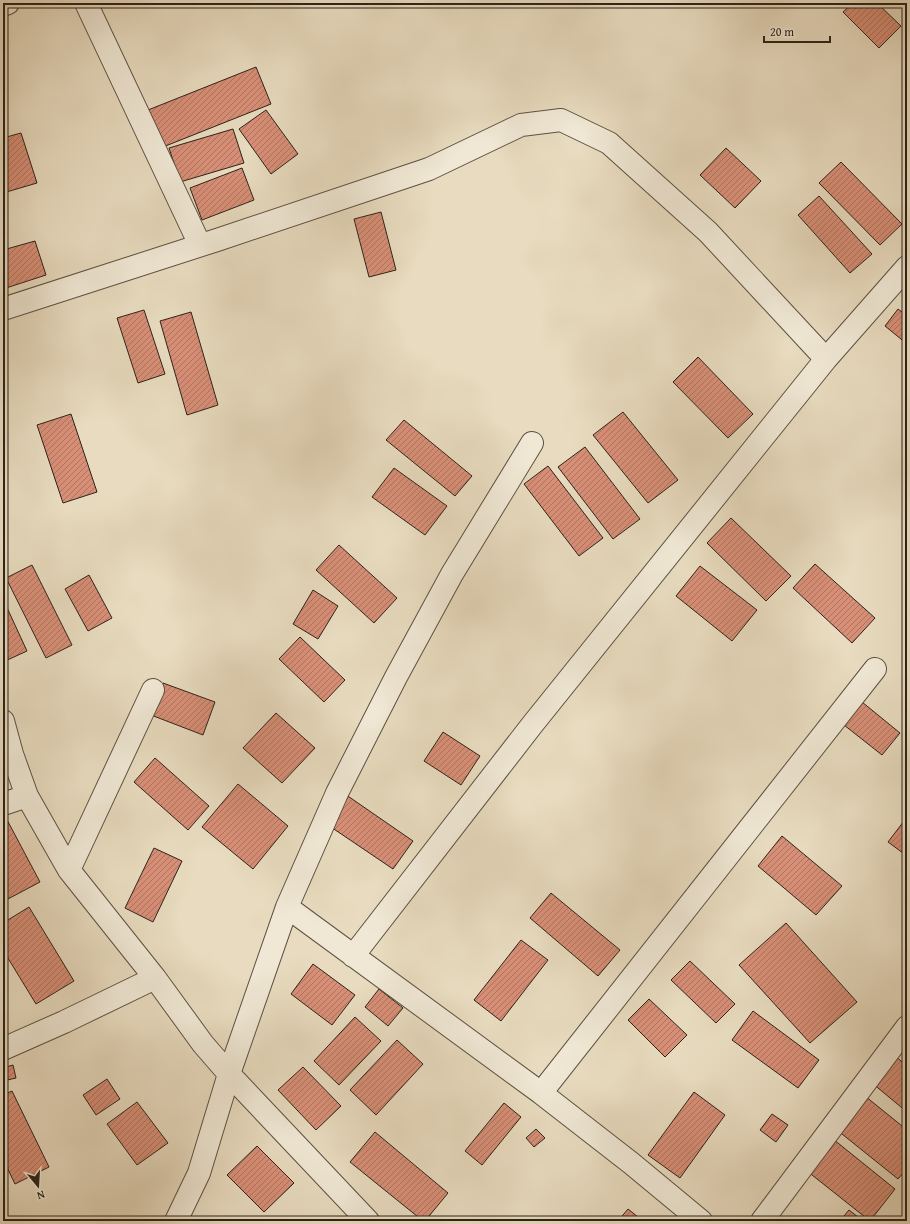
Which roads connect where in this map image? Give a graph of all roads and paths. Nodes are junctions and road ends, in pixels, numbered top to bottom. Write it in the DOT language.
graph roads {
  1 [pos="8,3"];
  2 [pos="86,3"];
  3 [pos="3,4"];
  4 [pos="200,245"];
  5 [pos="907,267"];
  6 [pos="3,309"];
  7 [pos="826,359"];
  8 [pos="532,443"];
  9 [pos="875,669"];
  10 [pos="153,690"];
  11 [pos="3,721"];
  12 [pos="26,796"];
  13 [pos="3,804"];
  14 [pos="69,870"];
  15 [pos="287,907"];
  16 [pos="353,956"];
  17 [pos="155,978"];
  18 [pos="907,1027"];
  19 [pos="3,1049"];
  20 [pos="229,1074"];
  21 [pos="541,1093"];
  22 [pos="176,1221"];
  23 [pos="368,1221"];
  24 [pos="701,1221"];
  25 [pos="762,1221"];
  1 -- 3 [label="street"];
  2 -- 4 [label="street"];
  4 -- 6 [label="street"];
  4 -- 7 [label="street"];
  5 -- 7 [label="street"];
  7 -- 16 [label="street"];
  8 -- 15 [label="street"];
  9 -- 21 [label="street"];
  10 -- 14 [label="street"];
  11 -- 12 [label="street"];
  12 -- 13 [label="street"];
  12 -- 14 [label="street"];
  14 -- 17 [label="street"];
  15 -- 16 [label="street"];
  15 -- 20 [label="street"];
  16 -- 21 [label="street"];
  17 -- 19 [label="street"];
  17 -- 20 [label="street"];
  18 -- 25 [label="street"];
  20 -- 22 [label="street"];
  20 -- 23 [label="street"];
  21 -- 24 [label="street"];
}
